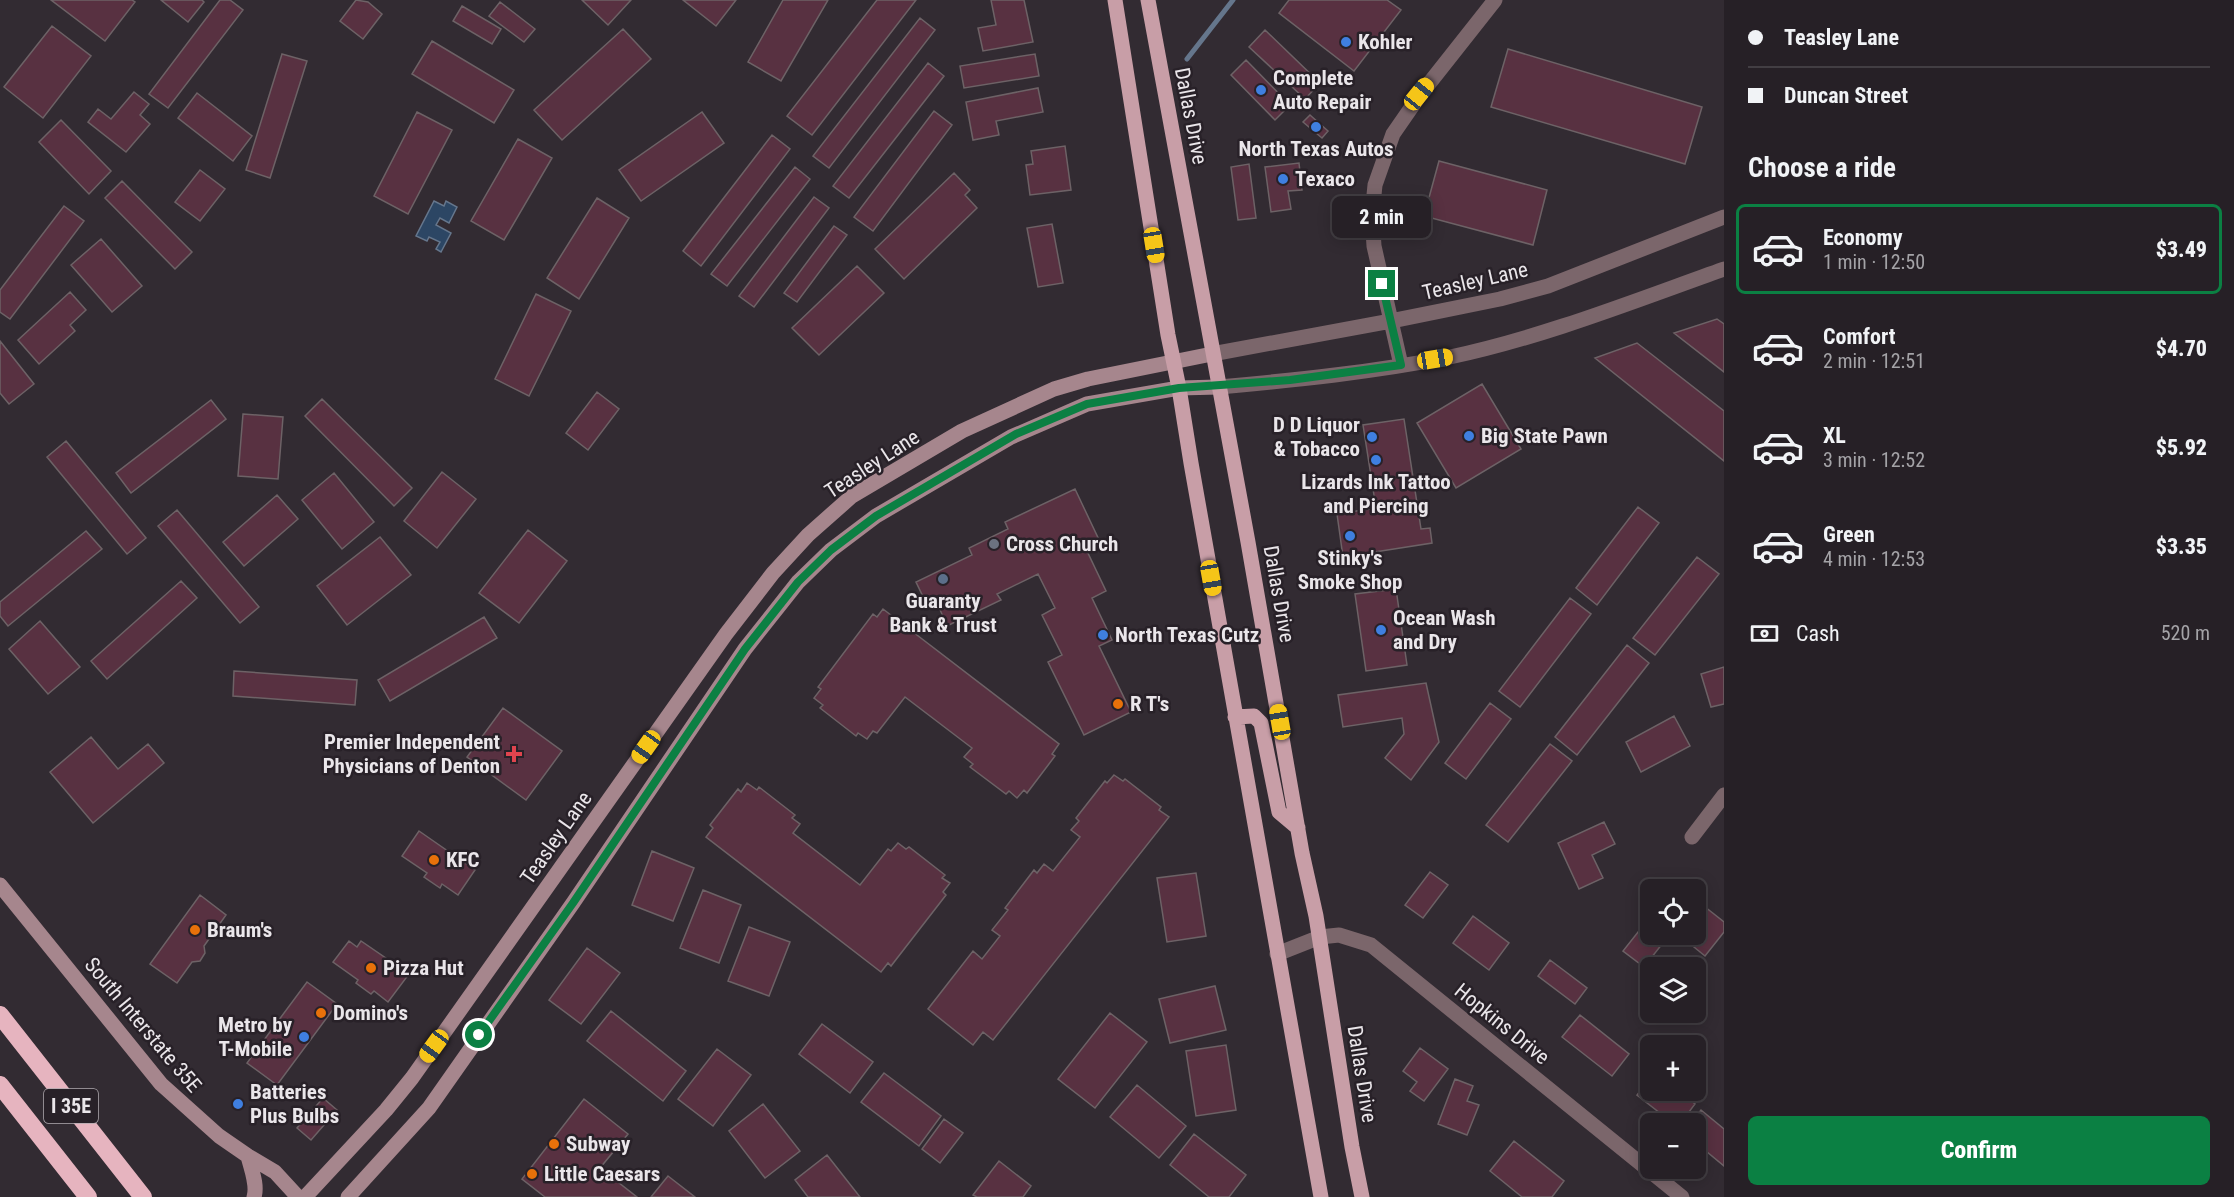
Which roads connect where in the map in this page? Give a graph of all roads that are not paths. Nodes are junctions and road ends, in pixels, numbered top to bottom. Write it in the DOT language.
graph roads {
  1 [pos="1115,0"];
  2 [pos="1148,0"];
  3 [pos="1495,0"];
  4 [pos="1724,217"];
  5 [pos="1724,269"];
  6 [pos="1391,321"];
  7 [pos="1212,354"];
  8 [pos="1174,362"];
  9 [pos="1401,365"];
  10 [pos="1219,387"];
  11 [pos="1179,388"];
  12 [pos="1235,717"];
  13 [pos="1724,795"];
  14 [pos="1298,828"];
  15 [pos="1692,837"];
  16 [pos="0,885"];
  17 [pos="1320,937"];
  18 [pos="1277,954"];
  19 [pos="469,999"];
  20 [pos="0,1015"];
  21 [pos="492,1015"];
  22 [pos="0,1084"];
  23 [pos="248,1156"];
  24 [pos="88,1197"];
  25 [pos="143,1197"];
  26 [pos="254,1197"];
  27 [pos="298,1197"];
  28 [pos="305,1197"];
  29 [pos="348,1197"];
  30 [pos="1321,1197"];
  31 [pos="1362,1197"];
  32 [pos="1682,1197"];
  1 -- 8 [label="main road"];
  2 -- 7 [label="main road, Dallas Drive"];
  3 -- 6 [label="street"];
  4 -- 6 [label="street, Teasley Lane"];
  5 -- 9 [label="street"];
  6 -- 7 [label="street, Teasley Lane"];
  6 -- 9 [label="street"];
  7 -- 8 [label="main road, Teasley Lane"];
  7 -- 10 [label="main road, Dallas Drive"];
  8 -- 11 [label="main road"];
  8 -- 19 [label="main road, Teasley Lane"];
  9 -- 10 [label="street"];
  10 -- 11 [label="main road"];
  10 -- 14 [label="main road, Dallas Drive"];
  11 -- 12 [label="main road"];
  11 -- 21 [label="main road"];
  12 -- 14 [label="main road"];
  12 -- 18 [label="main road"];
  13 -- 15 [label="street"];
  14 -- 17 [label="main road, Dallas Drive"];
  16 -- 23 [label="main road, South Interstate 35E"];
  17 -- 18 [label="street, Hopkins Drive"];
  17 -- 31 [label="main road, Dallas Drive"];
  17 -- 32 [label="street, Hopkins Drive"];
  18 -- 30 [label="main road"];
  19 -- 21 [label="main road"];
  19 -- 28 [label="main road, Teasley Lane"];
  20 -- 25 [label="highway, I 35E"];
  21 -- 29 [label="main road"];
  22 -- 24 [label="highway, I 35E"];
  23 -- 26 [label="main road"];
  23 -- 27 [label="main road, South Interstate 35E"];
}
